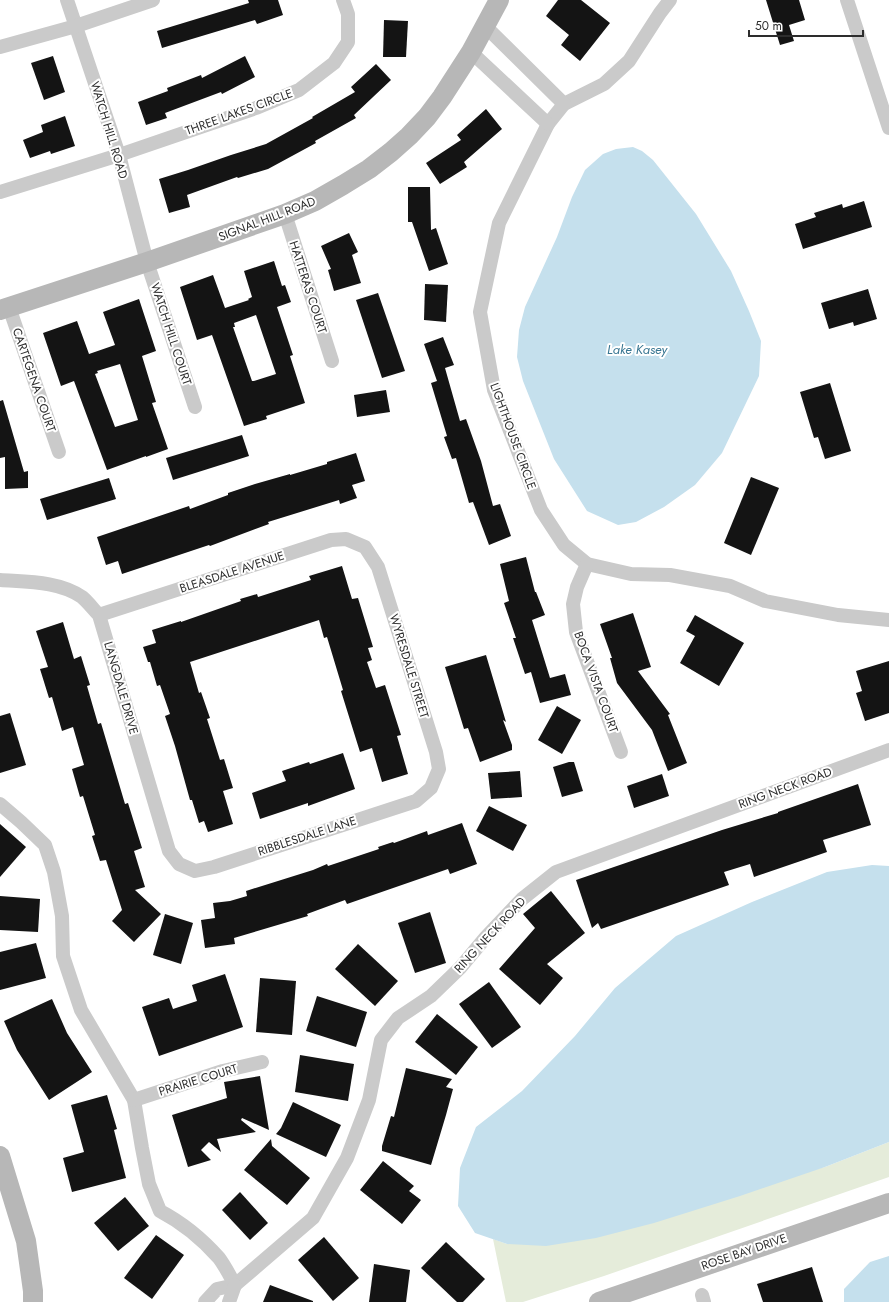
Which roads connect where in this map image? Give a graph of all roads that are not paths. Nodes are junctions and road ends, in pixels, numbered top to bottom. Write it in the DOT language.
graph roads {
  1 [pos="68,0"];
  2 [pos="152,0"];
  3 [pos="343,0"];
  4 [pos="499,0"];
  5 [pos="670,0"];
  6 [pos="847,0"];
  7 [pos="76,26"];
  8 [pos="485,26"];
  9 [pos="0,47"];
  10 [pos="471,52"];
  11 [pos="564,104"];
  12 [pos="548,124"];
  13 [pos="889,128"];
  14 [pos="119,155"];
  15 [pos="0,192"];
  16 [pos="285,214"];
  17 [pos="147,262"];
  18 [pos="4,308"];
  19 [pos="332,361"];
  20 [pos="195,407"];
  21 [pos="59,452"];
  22 [pos="365,547"];
  23 [pos="587,564"];
  24 [pos="0,580"];
  25 [pos="99,615"];
  26 [pos="889,620"];
  27 [pos="889,750"];
  28 [pos="621,752"];
  29 [pos="431,788"];
  30 [pos="0,804"];
  31 [pos="179,864"];
  32 [pos="262,1062"];
  33 [pos="134,1100"];
  34 [pos="0,1156"];
  35 [pos="889,1203"];
  36 [pos="235,1285"];
  37 [pos="33,1302"];
  38 [pos="205,1302"];
  39 [pos="229,1302"];
  40 [pos="599,1302"];
  1 -- 7 [label="street, WATCH HILL ROAD"];
  2 -- 7 [label="street"];
  3 -- 14 [label="street, THREE LAKES CIRCLE"];
  4 -- 8 [label="street, SIGNAL HILL ROAD"];
  5 -- 11 [label="street, LIGHTHOUSE CIRCLE"];
  6 -- 13 [label="street"];
  7 -- 9 [label="street"];
  7 -- 14 [label="street, WATCH HILL ROAD"];
  8 -- 10 [label="street, SIGNAL HILL ROAD"];
  8 -- 11 [label="street"];
  10 -- 12 [label="street"];
  10 -- 16 [label="street, SIGNAL HILL ROAD"];
  11 -- 12 [label="street, LIGHTHOUSE CIRCLE"];
  12 -- 23 [label="street, LIGHTHOUSE CIRCLE"];
  14 -- 15 [label="street, THREE LAKES CIRCLE"];
  14 -- 17 [label="street, WATCH HILL ROAD"];
  16 -- 17 [label="street, SIGNAL HILL ROAD"];
  16 -- 19 [label="street, HATTERAS COURT"];
  17 -- 18 [label="street, SIGNAL HILL ROAD"];
  17 -- 20 [label="street, WATCH HILL COURT"];
  18 -- 21 [label="street, CARTEGENA COURT"];
  22 -- 25 [label="street, BLEASDALE AVENUE"];
  22 -- 29 [label="street, WYRESDALE STREET"];
  23 -- 26 [label="street, LIGHTHOUSE CIRCLE"];
  23 -- 28 [label="street, BOCA VISTA COURT"];
  24 -- 25 [label="street, LANGDALE DRIVE"];
  25 -- 31 [label="street, LANGDALE DRIVE"];
  27 -- 36 [label="street, RING NECK ROAD"];
  29 -- 31 [label="street, RIBBLESDALE LANE"];
  30 -- 33 [label="street"];
  32 -- 33 [label="street, PRAIRIE COURT"];
  33 -- 36 [label="street"];
  34 -- 37 [label="street"];
  35 -- 40 [label="street, ROSE BAY DRIVE"];
  36 -- 38 [label="street, RING NECK ROAD"];
  36 -- 39 [label="street, RING NECK ROAD"];
}
